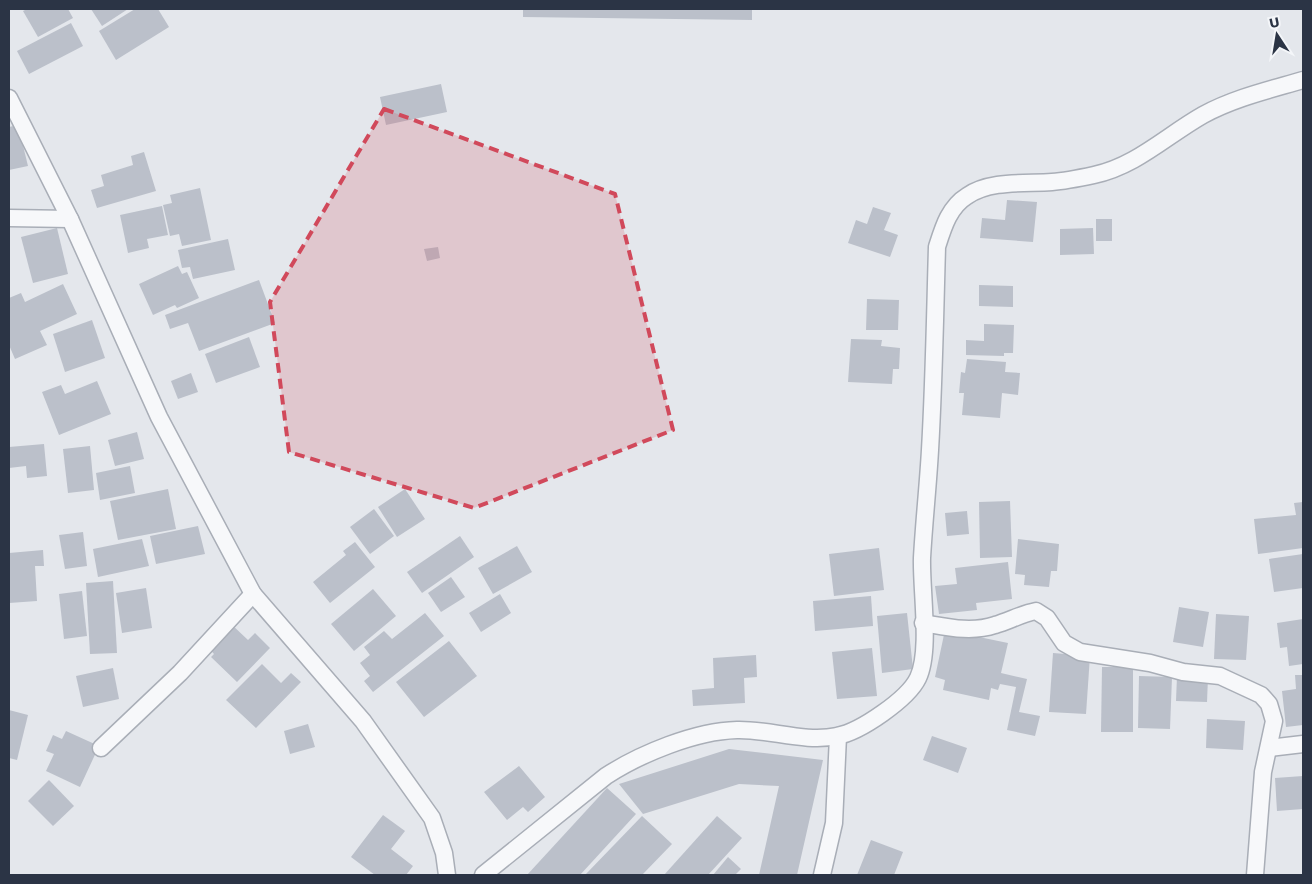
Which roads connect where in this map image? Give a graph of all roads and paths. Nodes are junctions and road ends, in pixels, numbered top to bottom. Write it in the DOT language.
graph roads {
  1 [pos="1303,80"];
  2 [pos="9,98"];
  3 [pos="9,218"];
  4 [pos="70,219"];
  5 [pos="254,594"];
  6 [pos="924,623"];
  7 [pos="838,736"];
  8 [pos="1303,744"];
  9 [pos="101,748"];
  10 [pos="1268,748"];
  11 [pos="447,875"];
  12 [pos="483,875"];
  13 [pos="822,875"];
  14 [pos="1255,875"];
  1 -- 6 [label="street"];
  2 -- 4 [label="street"];
  3 -- 4 [label="street"];
  4 -- 5 [label="street"];
  5 -- 9 [label="street"];
  5 -- 11 [label="street"];
  6 -- 7 [label="street"];
  6 -- 10 [label="street"];
  7 -- 12 [label="street"];
  7 -- 13 [label="street"];
  8 -- 10 [label="street"];
  10 -- 14 [label="street"];
}
